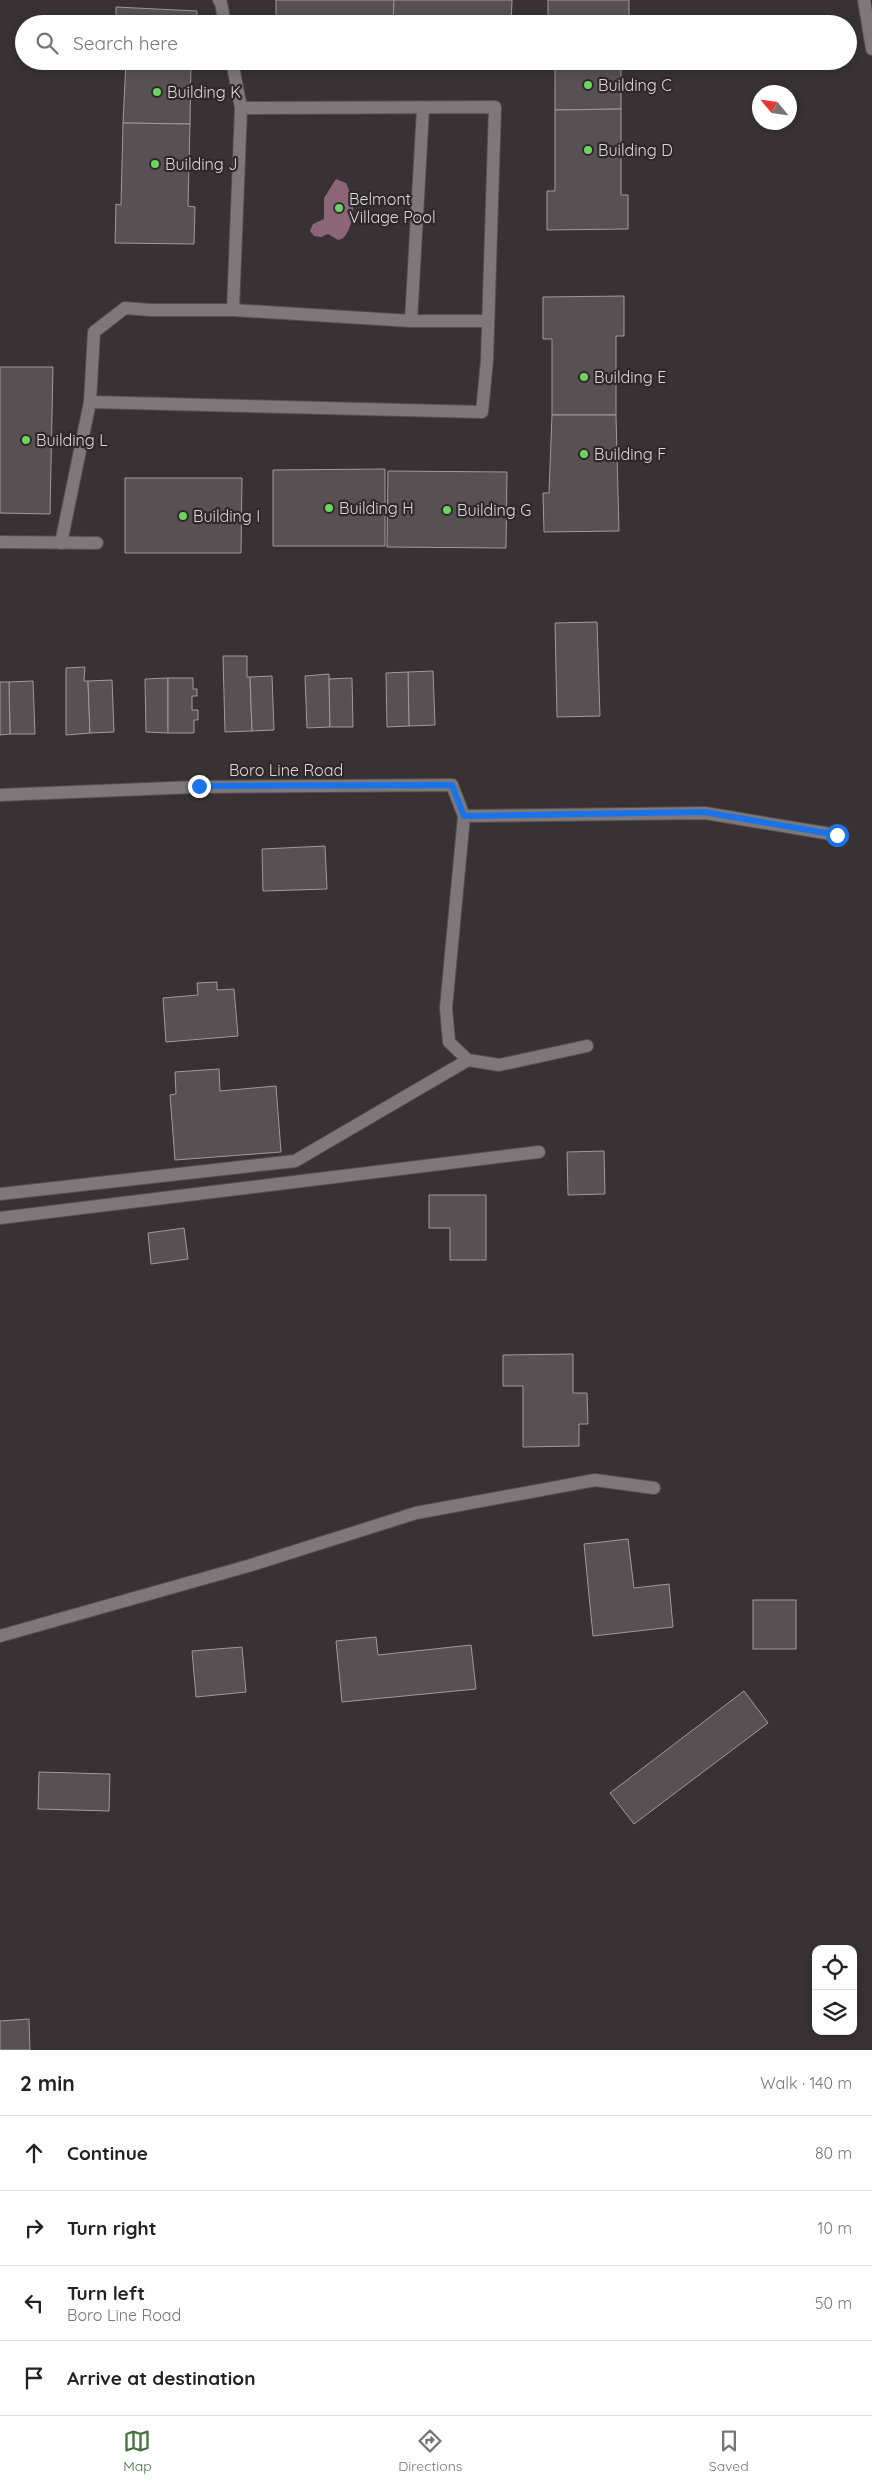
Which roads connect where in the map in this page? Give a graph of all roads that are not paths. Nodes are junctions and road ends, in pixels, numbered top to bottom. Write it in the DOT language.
graph roads {
  1 [pos="219,0"];
  2 [pos="864,0"];
  3 [pos="223,15"];
  4 [pos="872,49"];
  5 [pos="234,70"];
  6 [pos="241,108"];
  7 [pos="423,109"];
  8 [pos="233,310"];
  9 [pos="488,321"];
  10 [pos="411,322"];
  11 [pos="90,402"];
  12 [pos="0,542"];
  13 [pos="61,543"];
  14 [pos="96,543"];
  15 [pos="0,795"];
  16 [pos="464,816"];
  17 [pos="837,835"];
  18 [pos="587,1046"];
  19 [pos="468,1060"];
  20 [pos="539,1152"];
  21 [pos="0,1194"];
  22 [pos="0,1218"];
  23 [pos="654,1488"];
  24 [pos="0,1636"];
  1 -- 3 [label="street"];
  2 -- 4 [label="street"];
  5 -- 6 [label="street"];
  6 -- 7 [label="street"];
  6 -- 8 [label="street"];
  7 -- 9 [label="street"];
  7 -- 10 [label="street"];
  8 -- 10 [label="street"];
  8 -- 11 [label="street"];
  9 -- 10 [label="street"];
  9 -- 11 [label="street"];
  11 -- 13 [label="street"];
  12 -- 13 [label="street"];
  13 -- 14 [label="street"];
  15 -- 16 [label="street, Boro Line Road"];
  16 -- 17 [label="street"];
  16 -- 19 [label="street"];
  18 -- 19 [label="street"];
  19 -- 21 [label="street"];
  20 -- 22 [label="street"];
  23 -- 24 [label="street"];
}
